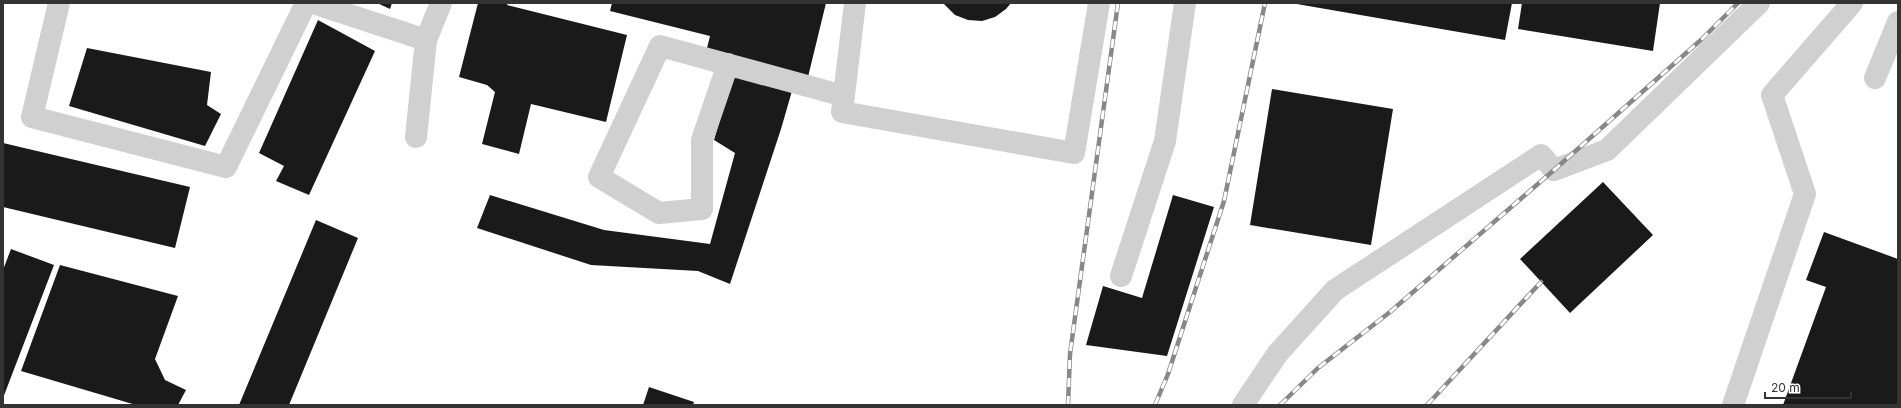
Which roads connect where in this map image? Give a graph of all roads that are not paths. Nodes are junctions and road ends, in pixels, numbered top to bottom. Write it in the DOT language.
graph roads {
  1 [pos="59,3"];
  2 [pos="306,3"];
  3 [pos="313,3"];
  4 [pos="441,3"];
  5 [pos="855,3"];
  6 [pos="1099,3"];
  7 [pos="1185,3"];
  8 [pos="1759,3"];
  9 [pos="1852,3"];
  10 [pos="1898,22"];
  11 [pos="426,40"];
  12 [pos="728,64"];
  13 [pos="1875,78"];
  14 [pos="844,96"];
  15 [pos="416,136"];
  16 [pos="1121,276"];
  17 [pos="1243,405"];
  18 [pos="1733,405"];
  1 -- 2 [label="lane"];
  3 -- 11 [label="lane"];
  4 -- 11 [label="lane"];
  5 -- 14 [label="lane"];
  6 -- 14 [label="lane"];
  7 -- 16 [label="lane"];
  8 -- 17 [label="lane"];
  9 -- 18 [label="lane"];
  10 -- 13 [label="lane"];
  11 -- 15 [label="lane"];
  12 -- 12 [label="lane"];
  12 -- 14 [label="lane"];
}
